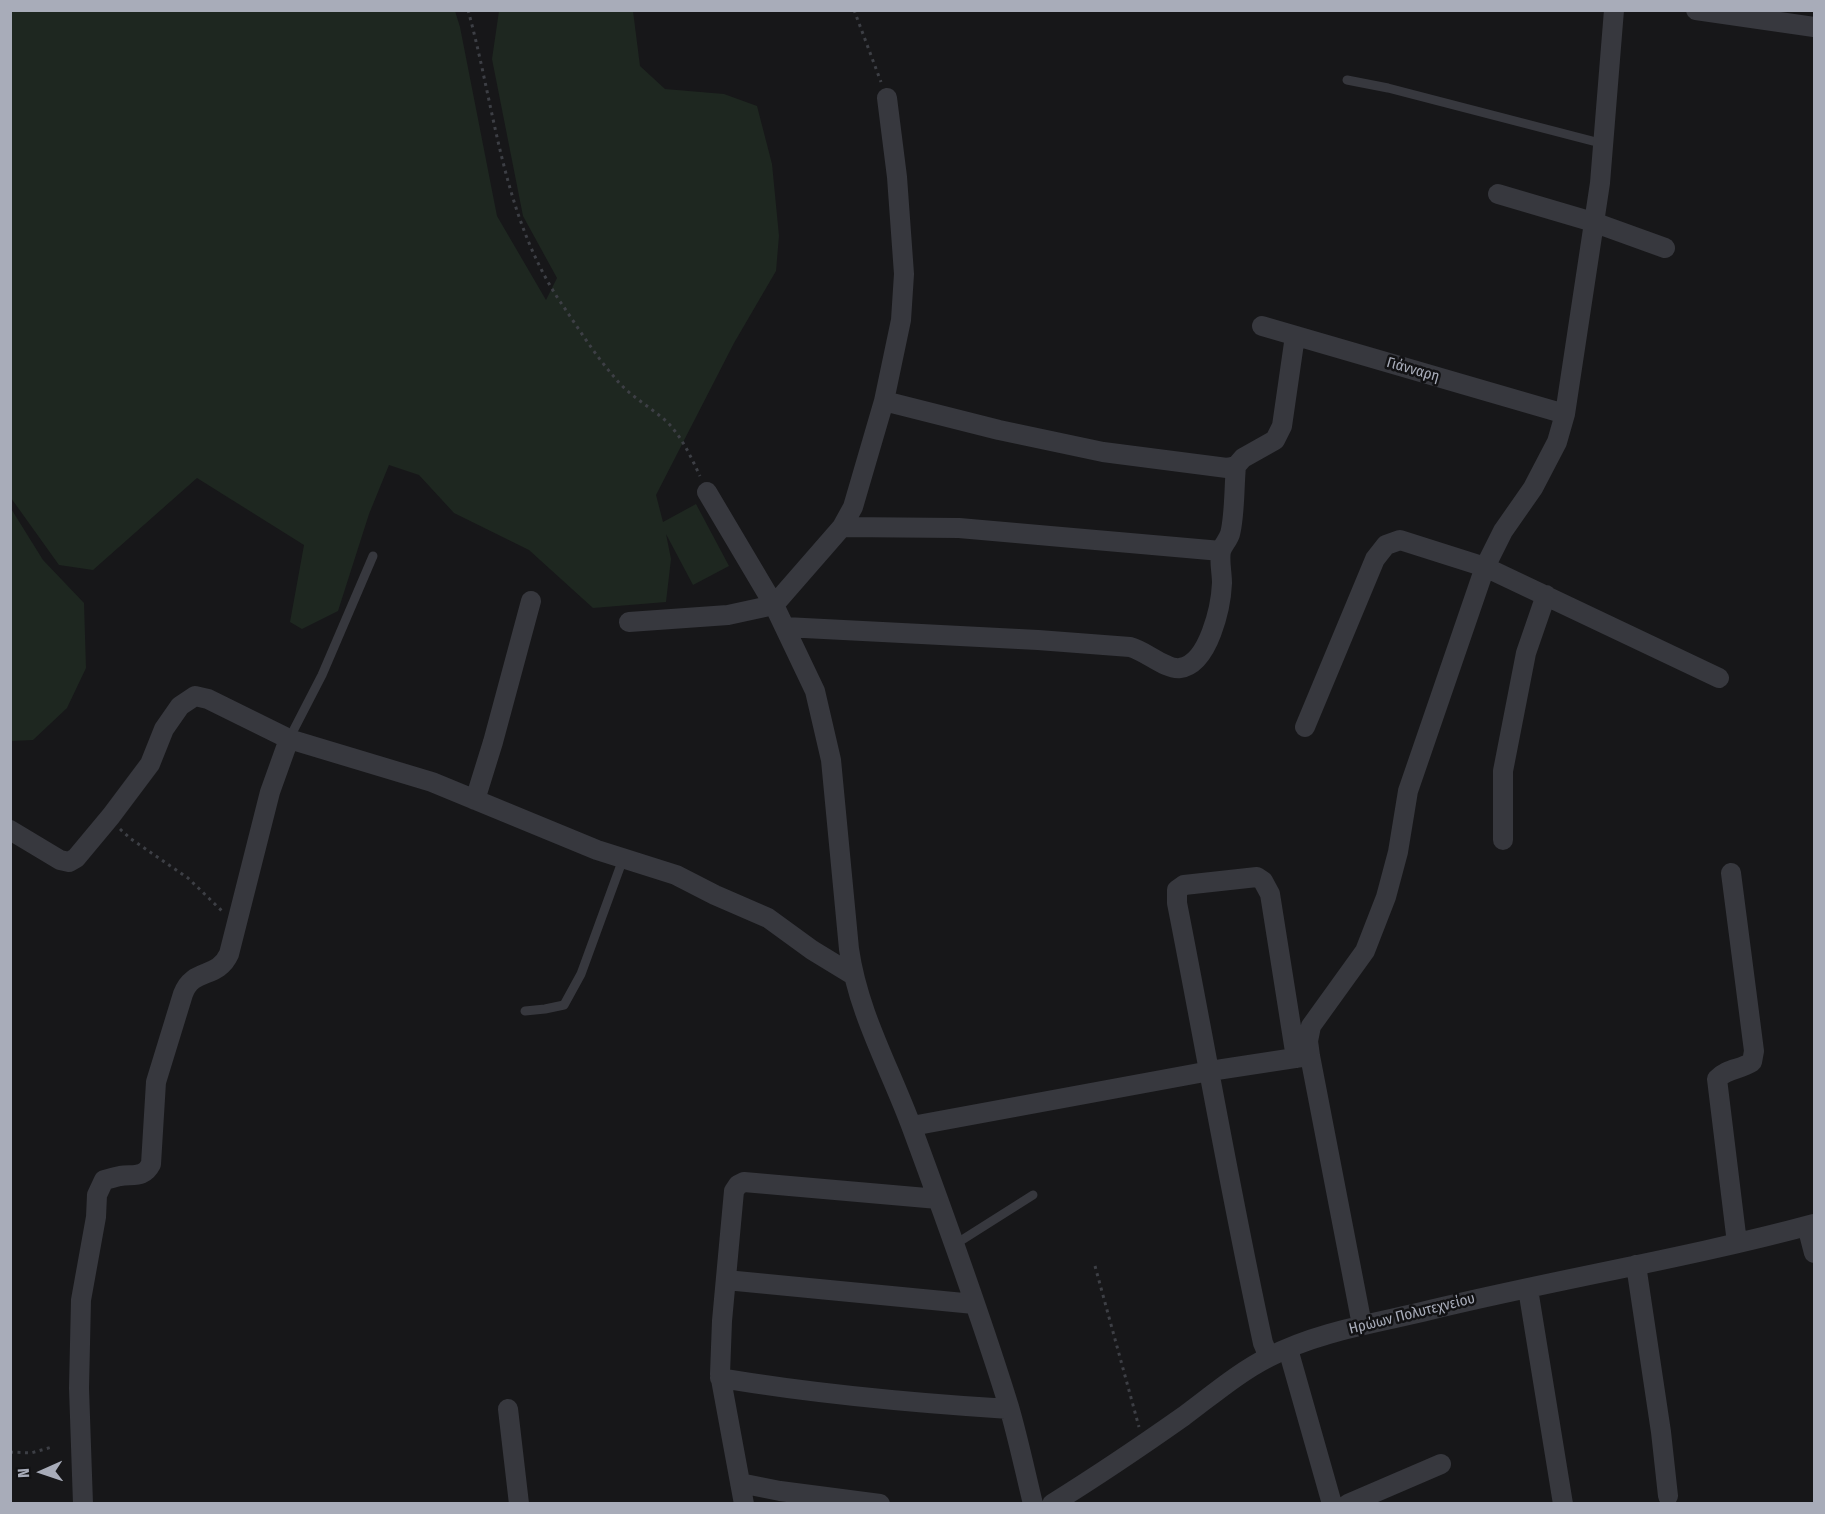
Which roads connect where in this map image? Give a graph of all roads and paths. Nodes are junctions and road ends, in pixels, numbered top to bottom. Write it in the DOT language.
graph roads {
  1 [pos="468,10"];
  2 [pos="854,10"];
  3 [pos="1614,10"];
  4 [pos="1696,10"];
  5 [pos="1815,27"];
  6 [pos="1347,80"];
  7 [pos="886,98"];
  8 [pos="1604,144"];
  9 [pos="1498,194"];
  10 [pos="1593,222"];
  11 [pos="1665,248"];
  12 [pos="1262,326"];
  13 [pos="1295,336"];
  14 [pos="884,401"];
  15 [pos="1565,414"];
  16 [pos="1236,466"];
  17 [pos="707,492"];
  18 [pos="842,527"];
  19 [pos="1221,551"];
  20 [pos="373,556"];
  21 [pos="1485,567"];
  22 [pos="1546,595"];
  23 [pos="531,601"];
  24 [pos="774,605"];
  25 [pos="629,622"];
  26 [pos="785,627"];
  27 [pos="1719,678"];
  28 [pos="1305,727"];
  29 [pos="289,739"];
  30 [pos="475,800"];
  31 [pos="111,816"];
  32 [pos="10,830"];
  33 [pos="1503,840"];
  34 [pos="622,859"];
  35 [pos="1731,873"];
  36 [pos="236,925"];
  37 [pos="853,975"];
  38 [pos="525,1011"];
  39 [pos="1303,1057"];
  40 [pos="1210,1071"];
  41 [pos="912,1126"];
  42 [pos="1033,1195"];
  43 [pos="938,1199"];
  44 [pos="1811,1225"];
  45 [pos="1737,1243"];
  46 [pos="954,1245"];
  47 [pos="1815,1253"];
  48 [pos="1636,1265"];
  49 [pos="1095,1266"];
  50 [pos="726,1280"];
  51 [pos="1528,1289"];
  52 [pos="974,1304"];
  53 [pos="1362,1325"];
  54 [pos="1288,1349"];
  55 [pos="1269,1357"];
  56 [pos="720,1378"];
  57 [pos="508,1409"];
  58 [pos="1009,1409"];
  59 [pos="1144,1443"];
  60 [pos="52,1447"];
  61 [pos="10,1452"];
  62 [pos="1441,1464"];
  63 [pos="740,1483"];
  64 [pos="1668,1496"];
  65 [pos="83,1503"];
  66 [pos="519,1503"];
  67 [pos="744,1503"];
  68 [pos="880,1503"];
  69 [pos="1033,1503"];
  70 [pos="1052,1503"];
  71 [pos="1332,1503"];
  72 [pos="1348,1503"];
  73 [pos="1563,1503"];
  1 -- 17 [label="path"];
  2 -- 7 [label="path"];
  3 -- 8 [label="street"];
  4 -- 5 [label="street"];
  6 -- 8 [label="lane"];
  7 -- 14 [label="street"];
  8 -- 10 [label="street"];
  9 -- 10 [label="street"];
  10 -- 11 [label="street"];
  10 -- 15 [label="street"];
  12 -- 13 [label="street, Γιάνναρη"];
  13 -- 15 [label="street, Γιάνναρη"];
  13 -- 16 [label="street"];
  14 -- 16 [label="street"];
  14 -- 18 [label="street"];
  15 -- 21 [label="street"];
  16 -- 19 [label="street"];
  17 -- 24 [label="street"];
  18 -- 19 [label="street"];
  18 -- 24 [label="street"];
  19 -- 26 [label="street"];
  20 -- 29 [label="lane"];
  21 -- 22 [label="street"];
  21 -- 28 [label="street"];
  21 -- 39 [label="street"];
  22 -- 27 [label="street"];
  22 -- 33 [label="street"];
  23 -- 30 [label="street"];
  24 -- 25 [label="street"];
  24 -- 26 [label="street"];
  26 -- 37 [label="street"];
  29 -- 30 [label="street"];
  29 -- 31 [label="street"];
  29 -- 36 [label="street"];
  30 -- 34 [label="street"];
  31 -- 32 [label="street"];
  31 -- 36 [label="path"];
  34 -- 37 [label="street"];
  34 -- 38 [label="lane"];
  35 -- 45 [label="street"];
  36 -- 65 [label="street"];
  37 -- 41 [label="street"];
  39 -- 40 [label="street"];
  39 -- 40 [label="street"];
  39 -- 53 [label="street"];
  40 -- 41 [label="street"];
  40 -- 55 [label="street"];
  41 -- 43 [label="street"];
  42 -- 46 [label="lane"];
  43 -- 46 [label="street"];
  43 -- 50 [label="street"];
  44 -- 45 [label="street, Ηρώων Πολυτεχνείου"];
  44 -- 47 [label="street"];
  45 -- 48 [label="street, Ηρώων Πολυτεχνείου"];
  46 -- 52 [label="street"];
  48 -- 51 [label="street, Ηρώων Πολυτεχνείου"];
  48 -- 64 [label="street"];
  49 -- 59 [label="path"];
  50 -- 52 [label="street"];
  50 -- 56 [label="street"];
  51 -- 53 [label="street, Ηρώων Πολυτεχνείου"];
  51 -- 73 [label="street"];
  52 -- 58 [label="street"];
  53 -- 54 [label="street, Ηρώων Πολυτεχνείου"];
  54 -- 55 [label="street, Ηρώων Πολυτεχνείου"];
  54 -- 71 [label="street"];
  55 -- 59 [label="street, Ηρώων Πολυτεχνείου"];
  56 -- 58 [label="street"];
  56 -- 63 [label="street"];
  57 -- 66 [label="street"];
  58 -- 69 [label="street"];
  59 -- 70 [label="street, Ηρώων Πολυτεχνείου"];
  60 -- 61 [label="path"];
  62 -- 72 [label="street"];
  63 -- 67 [label="street"];
  63 -- 68 [label="street"];
}
